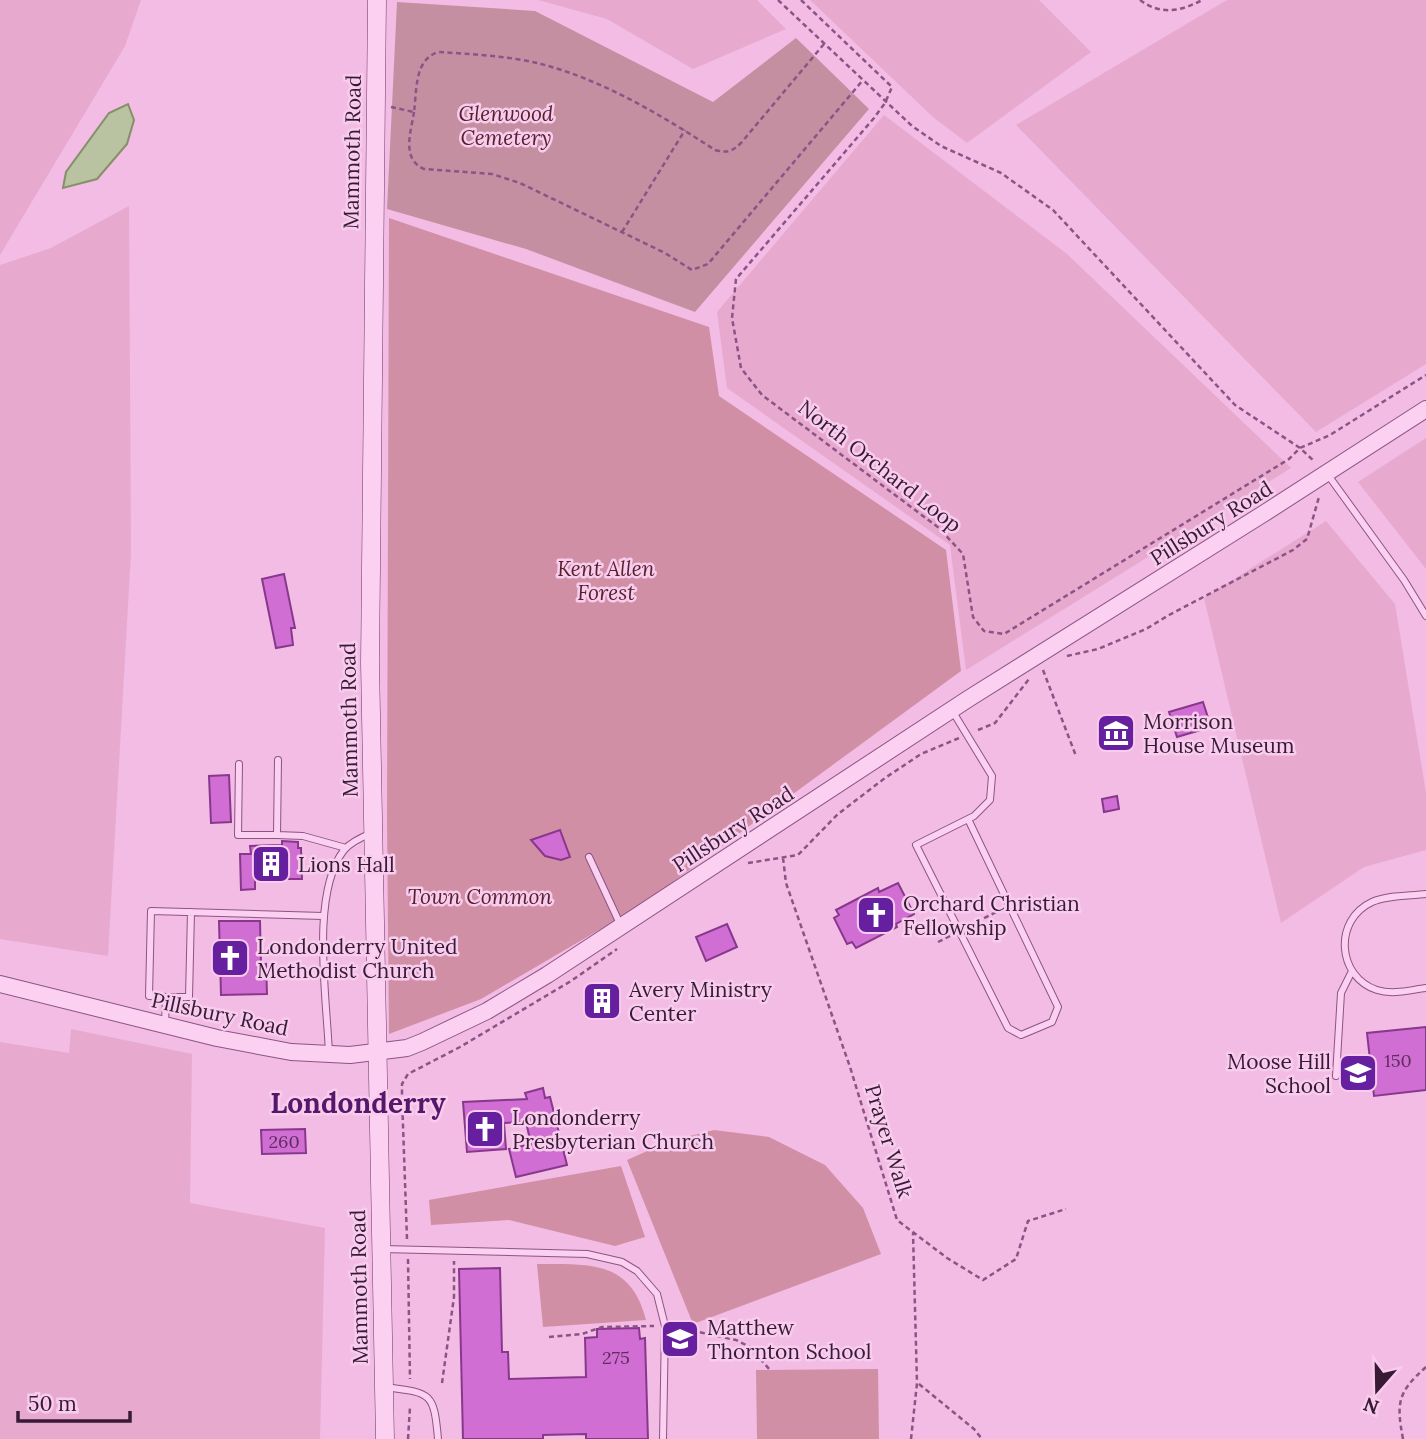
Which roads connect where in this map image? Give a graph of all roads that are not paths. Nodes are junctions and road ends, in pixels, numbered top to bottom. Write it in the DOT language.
graph roads {
  1 [pos="377,0"];
  2 [pos="1426,409"];
  3 [pos="1327,474"];
  4 [pos="1426,616"];
  5 [pos="951,710"];
  6 [pos="278,760"];
  7 [pos="239,764"];
  8 [pos="968,819"];
  9 [pos="373,832"];
  10 [pos="277,835"];
  11 [pos="346,848"];
  12 [pos="589,857"];
  13 [pos="1426,894"];
  14 [pos="191,912"];
  15 [pos="323,916"];
  16 [pos="622,928"];
  17 [pos="1352,971"];
  18 [pos="0,984"];
  19 [pos="1426,988"];
  20 [pos="166,997"];
  21 [pos="165,1025"];
  22 [pos="377,1052"];
  23 [pos="329,1055"];
  24 [pos="1336,1076"];
  25 [pos="380,1249"];
  26 [pos="384,1387"];
  27 [pos="385,1439"];
  28 [pos="438,1439"];
  29 [pos="663,1439"];
  1 -- 9 [label="main road, Mammoth Road"];
  2 -- 3 [label="street, Pillsbury Road"];
  3 -- 4 [label="lane"];
  3 -- 5 [label="street, Pillsbury Road"];
  5 -- 8 [label="lane"];
  5 -- 16 [label="street, Pillsbury Road"];
  6 -- 10 [label="lane"];
  7 -- 10 [label="lane"];
  8 -- 8 [label="lane"];
  9 -- 11 [label="lane"];
  9 -- 22 [label="main road, Mammoth Road"];
  10 -- 11 [label="lane"];
  11 -- 15 [label="lane"];
  12 -- 16 [label="lane"];
  13 -- 17 [label="lane"];
  14 -- 15 [label="lane"];
  14 -- 20 [label="lane"];
  14 -- 20 [label="lane"];
  15 -- 23 [label="lane"];
  16 -- 22 [label="street, Pillsbury Road"];
  17 -- 19 [label="lane"];
  17 -- 24 [label="lane"];
  18 -- 21 [label="street, Pillsbury Road"];
  20 -- 21 [label="lane"];
  21 -- 23 [label="street, Pillsbury Road"];
  22 -- 23 [label="street, Pillsbury Road"];
  22 -- 25 [label="main road, Mammoth Road"];
  25 -- 26 [label="main road, Mammoth Road"];
  25 -- 29 [label="lane"];
  26 -- 27 [label="main road, Mammoth Road"];
  26 -- 28 [label="lane"];
}
